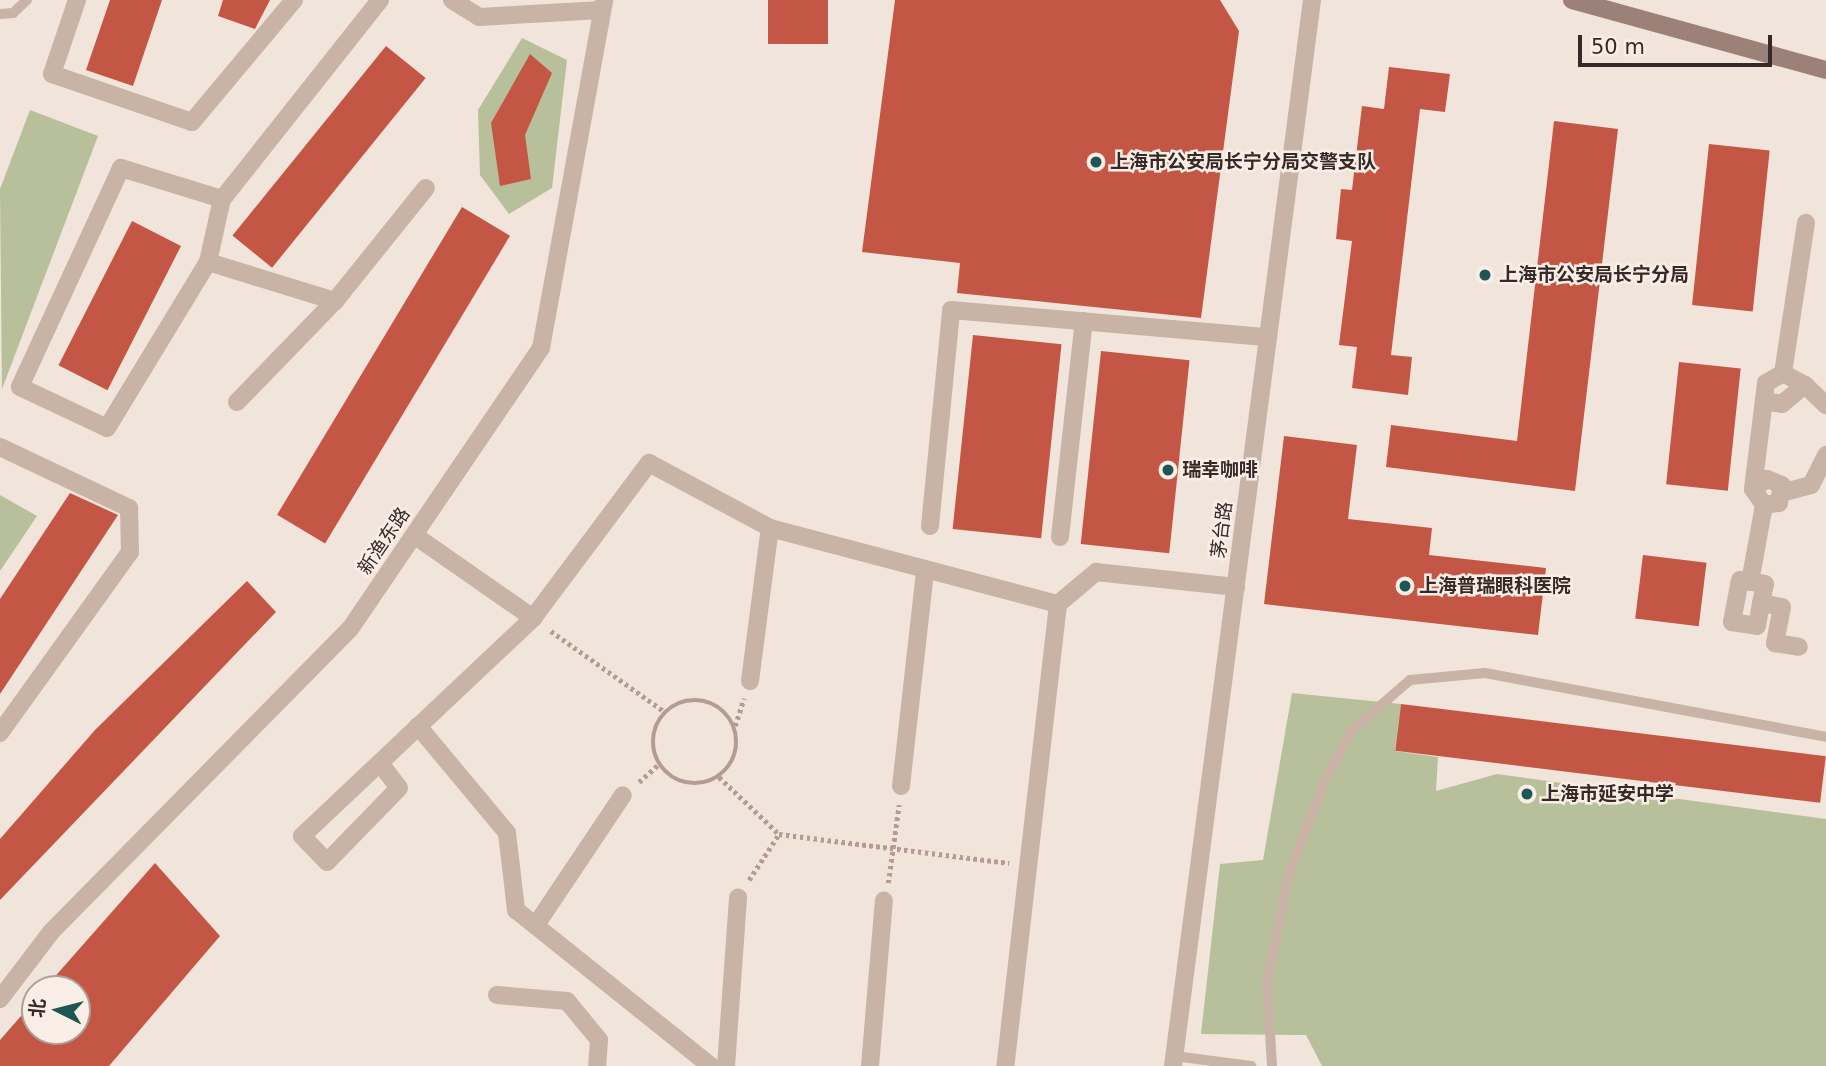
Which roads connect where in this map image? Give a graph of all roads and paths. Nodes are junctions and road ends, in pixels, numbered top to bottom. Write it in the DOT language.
graph roads {
  1 [pos="27,0"];
  2 [pos="77,0"];
  3 [pos="294,0"];
  4 [pos="380,0"];
  5 [pos="452,0"];
  6 [pos="1312,0"];
  7 [pos="1572,0"];
  8 [pos="603,5"];
  9 [pos="0,14"];
  10 [pos="1826,70"];
  11 [pos="426,188"];
  12 [pos="222,199"];
  13 [pos="1806,223"];
  14 [pos="208,262"];
  15 [pos="335,301"];
  16 [pos="1084,321"];
  17 [pos="1268,337"];
  18 [pos="1783,373"];
  19 [pos="1805,385"];
  20 [pos="1765,401"];
  21 [pos="237,402"];
  22 [pos="1826,405"];
  23 [pos="0,447"];
  24 [pos="1826,455"];
  25 [pos="1753,489"];
  26 [pos="1781,493"];
  27 [pos="1764,505"];
  28 [pos="930,526"];
  29 [pos="770,528"];
  30 [pos="414,536"];
  31 [pos="1060,537"];
  32 [pos="925,571"];
  33 [pos="1750,582"];
  34 [pos="1236,587"];
  35 [pos="1762,603"];
  36 [pos="1058,604"];
  37 [pos="533,618"];
  38 [pos="1799,647"];
  39 [pos="750,681"];
  40 [pos="665,712"];
  41 [pos="418,726"];
  42 [pos="734,727"];
  43 [pos="0,733"];
  44 [pos="1826,737"];
  45 [pos="380,762"];
  46 [pos="719,776"];
  47 [pos="901,786"];
  48 [pos="623,795"];
  49 [pos="779,834"];
  50 [pos="894,848"];
  51 [pos="1028,865"];
  52 [pos="738,897"];
  53 [pos="884,901"];
  54 [pos="536,925"];
  55 [pos="497,995"];
  56 [pos="0,999"];
  57 [pos="1173,1061"];
  58 [pos="597,1066"];
  59 [pos="711,1066"];
  60 [pos="726,1066"];
  61 [pos="870,1066"];
  62 [pos="1005,1066"];
  63 [pos="1251,1066"];
  64 [pos="1272,1066"];
  1 -- 9 [label="lane"];
  2 -- 3 [label="street"];
  4 -- 12 [label="street"];
  5 -- 8 [label="street"];
  6 -- 17 [label="street, 茅台路"];
  7 -- 10 [label="main road"];
  8 -- 30 [label="street, 新渔东路"];
  11 -- 15 [label="street"];
  12 -- 14 [label="street"];
  12 -- 14 [label="street"];
  13 -- 18 [label="street"];
  14 -- 15 [label="street"];
  15 -- 21 [label="street"];
  16 -- 17 [label="street"];
  16 -- 28 [label="street"];
  16 -- 31 [label="street"];
  17 -- 34 [label="street, 茅台路"];
  18 -- 19 [label="street"];
  18 -- 20 [label="street"];
  19 -- 20 [label="street"];
  19 -- 22 [label="street"];
  20 -- 25 [label="street"];
  23 -- 43 [label="street"];
  24 -- 26 [label="street"];
  25 -- 26 [label="street"];
  25 -- 27 [label="street"];
  26 -- 27 [label="street"];
  27 -- 33 [label="street"];
  29 -- 32 [label="street"];
  29 -- 37 [label="street"];
  29 -- 39 [label="street"];
  30 -- 37 [label="street"];
  30 -- 56 [label="street, 新渔东路"];
  32 -- 36 [label="street"];
  32 -- 47 [label="street"];
  33 -- 35 [label="street"];
  33 -- 35 [label="street"];
  34 -- 36 [label="street"];
  34 -- 57 [label="street, 茅台路"];
  35 -- 38 [label="street"];
  36 -- 51 [label="street"];
  37 -- 40 [label="path"];
  37 -- 41 [label="street"];
  39 -- 42 [label="path"];
  40 -- 42 [label="path"];
  40 -- 46 [label="path"];
  41 -- 45 [label="street"];
  41 -- 54 [label="street"];
  42 -- 46 [label="path"];
  44 -- 64 [label="lane"];
  45 -- 45 [label="street"];
  46 -- 49 [label="path"];
  47 -- 50 [label="path"];
  48 -- 54 [label="street"];
  49 -- 50 [label="path"];
  49 -- 52 [label="path"];
  50 -- 51 [label="path"];
  50 -- 53 [label="path"];
  51 -- 62 [label="street"];
  52 -- 60 [label="street"];
  53 -- 61 [label="street"];
  54 -- 59 [label="street"];
  55 -- 58 [label="street"];
  57 -- 63 [label="lane"];
}
